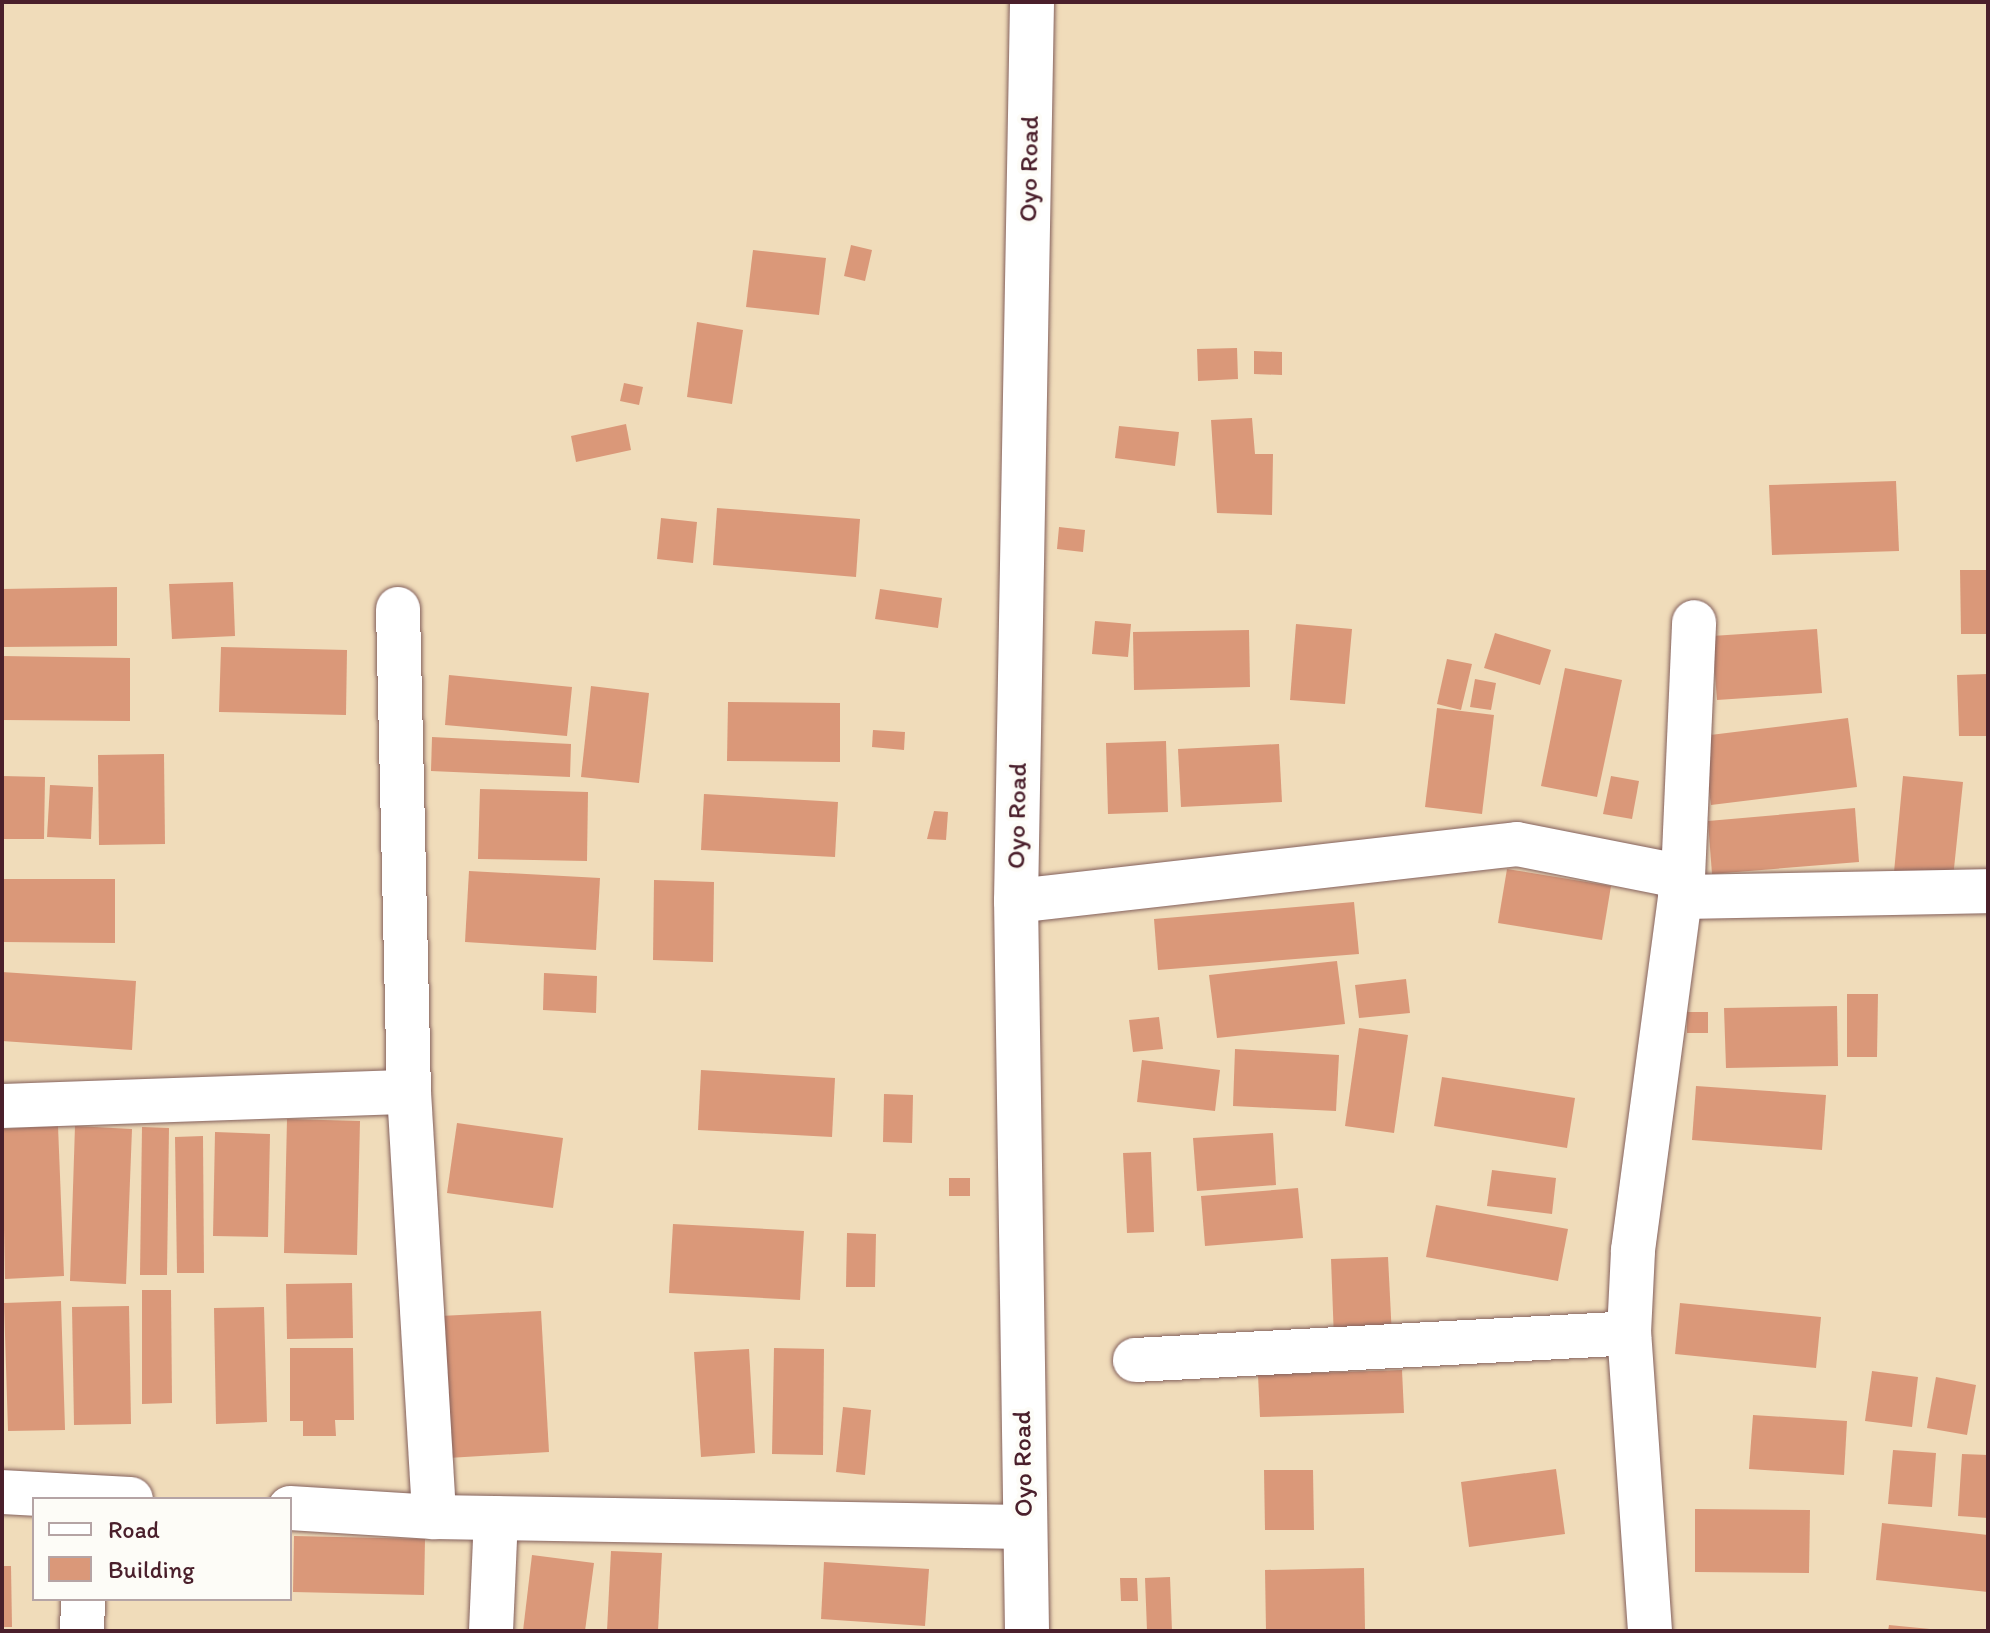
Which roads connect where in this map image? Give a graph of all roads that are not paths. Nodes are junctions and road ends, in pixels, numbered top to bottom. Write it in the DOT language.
graph roads {
  1 [pos="1032,2"];
  2 [pos="398,609"];
  3 [pos="1694,622"];
  4 [pos="1682,887"];
  5 [pos="1988,891"];
  6 [pos="1016,901"];
  7 [pos="409,1092"];
  8 [pos="2,1106"];
  9 [pos="1629,1333"];
  10 [pos="1135,1360"];
  11 [pos="2,1492"];
  12 [pos="71,1497"];
  13 [pos="292,1508"];
  14 [pos="434,1517"];
  15 [pos="496,1518"];
  16 [pos="1024,1527"];
  17 [pos="83,1601"];
  18 [pos="82,1631"];
  19 [pos="491,1631"];
  20 [pos="1027,1631"];
  21 [pos="1650,1631"];
  1 -- 6 [label="street, Oyo Road"];
  2 -- 7 [label="street"];
  3 -- 4 [label="street"];
  4 -- 5 [label="street"];
  4 -- 6 [label="street"];
  4 -- 9 [label="street"];
  6 -- 16 [label="street, Oyo Road"];
  7 -- 8 [label="street"];
  7 -- 14 [label="street"];
  9 -- 10 [label="street"];
  9 -- 21 [label="street"];
  11 -- 12 [label="street"];
  13 -- 14 [label="street"];
  14 -- 15 [label="street"];
  15 -- 16 [label="street"];
  15 -- 19 [label="street"];
  16 -- 20 [label="street, Oyo Road"];
  17 -- 18 [label="street"];
}
